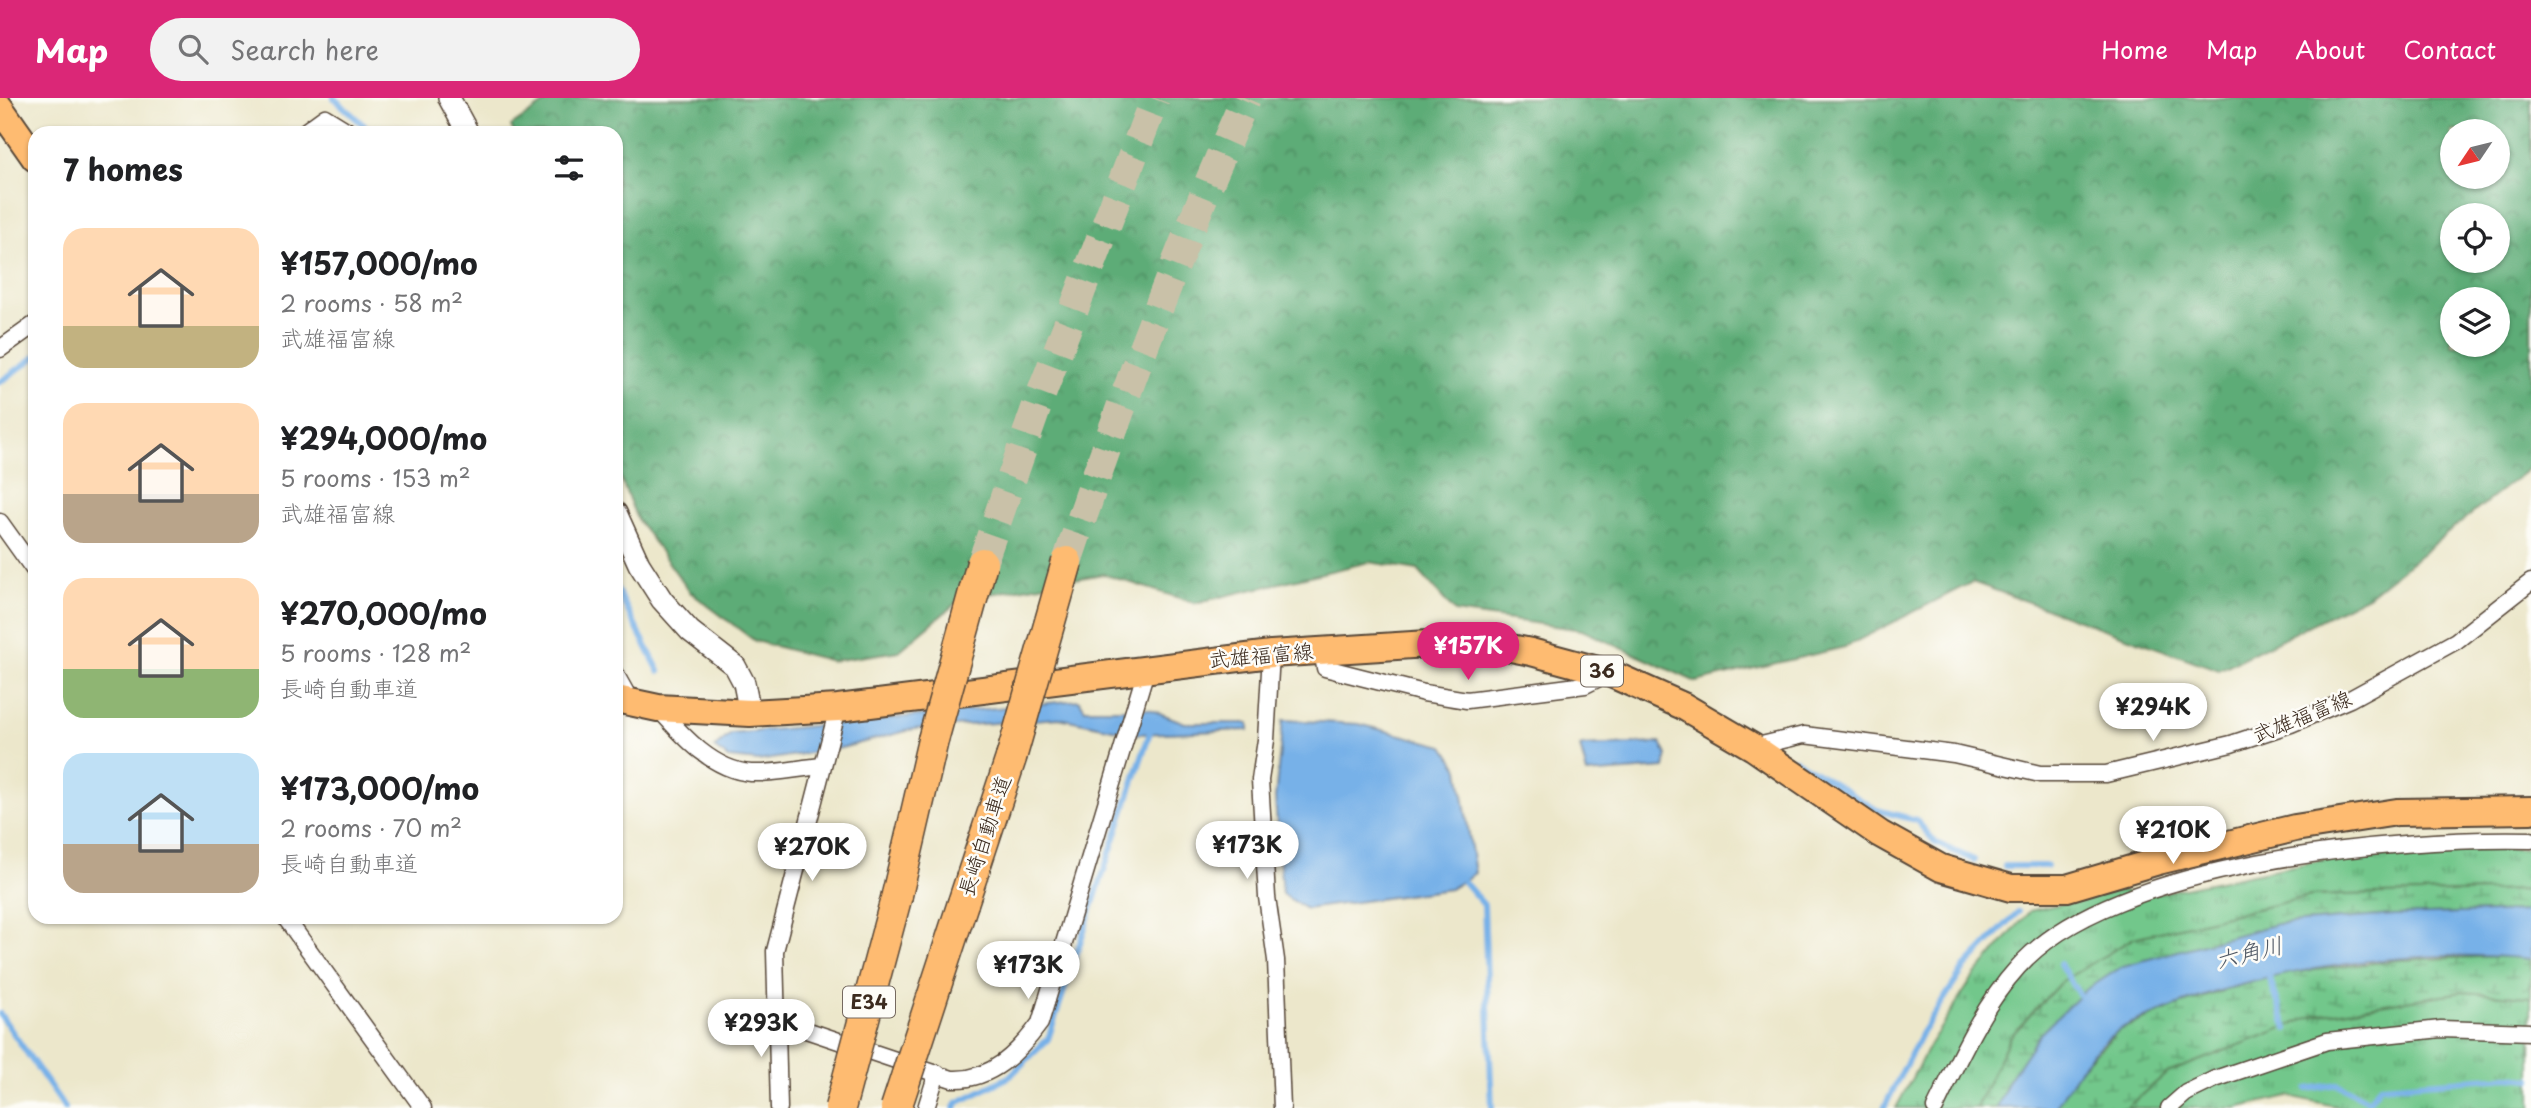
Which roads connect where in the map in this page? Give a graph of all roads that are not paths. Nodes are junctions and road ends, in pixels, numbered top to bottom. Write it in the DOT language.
graph roads {
  1 [pos="449,98"];
  2 [pos="0,108"];
  3 [pos="313,126"];
  4 [pos="340,126"];
  5 [pos="464,126"];
  6 [pos="28,148"];
  7 [pos="28,329"];
  8 [pos="0,349"];
  9 [pos="0,522"];
  10 [pos="623,529"];
  11 [pos="28,561"];
  12 [pos="1067,562"];
  13 [pos="982,563"];
  14 [pos="2531,582"];
  15 [pos="1322,650"];
  16 [pos="1271,654"];
  17 [pos="1147,667"];
  18 [pos="1609,673"];
  19 [pos="624,700"];
  20 [pos="658,708"];
  21 [pos="750,713"];
  22 [pos="836,714"];
  23 [pos="1753,747"];
  24 [pos="823,762"];
  25 [pos="2531,810"];
  26 [pos="2531,841"];
  27 [pos="290,924"];
  28 [pos="779,1010"];
  29 [pos="2531,1032"];
  30 [pos="937,1073"];
  31 [pos="423,1108"];
  32 [pos="779,1108"];
  33 [pos="840,1108"];
  34 [pos="896,1108"];
  35 [pos="926,1108"];
  36 [pos="1282,1108"];
  37 [pos="1935,1108"];
  38 [pos="2169,1108"];
  1 -- 5 [label="street"];
  2 -- 6 [label="main road"];
  3 -- 4 [label="street"];
  7 -- 8 [label="street"];
  9 -- 11 [label="street"];
  10 -- 21 [label="street"];
  12 -- 34 [label="highway, 長崎自動車道 / E34, bridge"];
  13 -- 33 [label="highway, E34, bridge"];
  14 -- 23 [label="street, 武雄福富線"];
  15 -- 16 [label="main road, 武雄福富線 / 36"];
  15 -- 18 [label="main road, 武雄福富線 / 36"];
  15 -- 18 [label="street"];
  16 -- 17 [label="main road, 武雄福富線 / 36"];
  16 -- 36 [label="street"];
  17 -- 22 [label="main road, 武雄福富線 / 36"];
  17 -- 30 [label="street"];
  18 -- 23 [label="main road, 武雄福富線 / 36"];
  19 -- 20 [label="main road, 武雄福富線 / 36"];
  20 -- 21 [label="main road, 武雄福富線 / 36"];
  20 -- 24 [label="street"];
  21 -- 22 [label="main road, 武雄福富線 / 36"];
  22 -- 24 [label="street"];
  23 -- 25 [label="main road, 武雄福富線 / 36"];
  24 -- 28 [label="street"];
  26 -- 37 [label="street"];
  27 -- 31 [label="street"];
  28 -- 30 [label="street"];
  28 -- 32 [label="street"];
  29 -- 38 [label="street"];
  30 -- 35 [label="street"];
}
